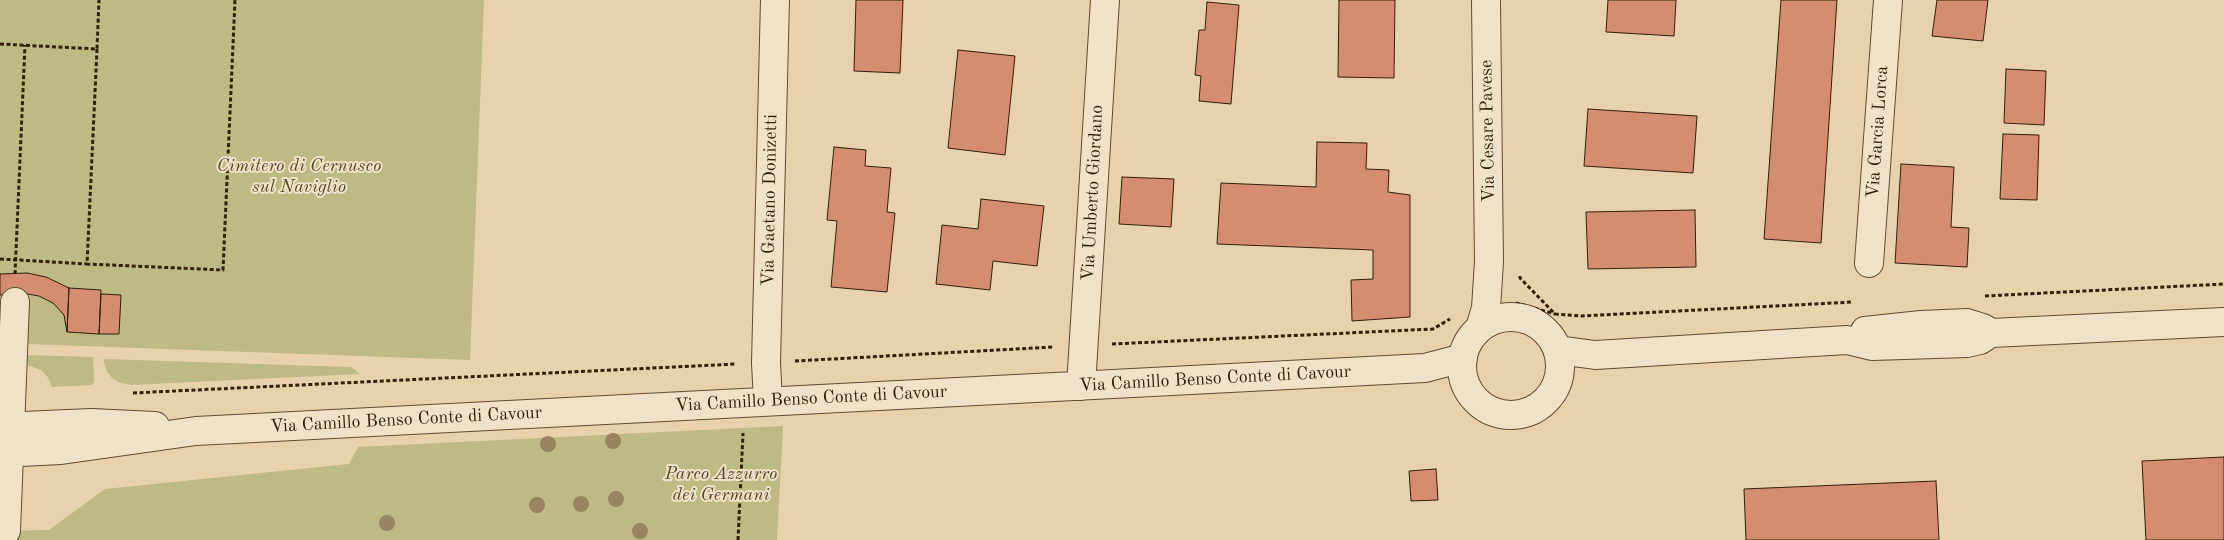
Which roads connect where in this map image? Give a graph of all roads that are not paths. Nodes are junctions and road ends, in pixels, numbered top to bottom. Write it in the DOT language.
graph roads {
  1 [pos="775,0"];
  2 [pos="1105,0"];
  3 [pos="1486,0"];
  4 [pos="1888,0"];
  5 [pos="1490,262"];
  6 [pos="1869,264"];
  7 [pos="15,302"];
  8 [pos="1522,318"];
  9 [pos="2224,322"];
  10 [pos="1480,328"];
  11 [pos="1558,350"];
  12 [pos="1595,355"];
  13 [pos="1463,358"];
  14 [pos="1425,368"];
  15 [pos="1558,380"];
  16 [pos="1081,386"];
  17 [pos="1466,386"];
  18 [pos="755,402"];
  19 [pos="5,440"];
  20 [pos="6,531"];
  1 -- 18 [label="street, Via Gaetano Donizetti"];
  2 -- 16 [label="street, Via Umberto Giordano"];
  3 -- 5 [label="street, Via Cesare Pavese"];
  4 -- 6 [label="street, Via Garcia Lorca"];
  5 -- 8 [label="street, Via Cesare Pavese"];
  5 -- 10 [label="street, Via Cesare Pavese"];
  7 -- 19 [label="street"];
  8 -- 10 [label="street"];
  8 -- 11 [label="street"];
  9 -- 12 [label="street"];
  10 -- 13 [label="street"];
  11 -- 12 [label="street"];
  11 -- 15 [label="street"];
  12 -- 15 [label="street"];
  13 -- 14 [label="street, Via Camillo Benso Conte di Cavour"];
  13 -- 17 [label="street"];
  14 -- 16 [label="street, Via Camillo Benso Conte di Cavour"];
  14 -- 17 [label="street, Via Camillo Benso Conte di Cavour"];
  15 -- 17 [label="street"];
  16 -- 18 [label="street, Via Camillo Benso Conte di Cavour"];
  18 -- 19 [label="street, Via Camillo Benso Conte di Cavour"];
  19 -- 20 [label="street"];
}
